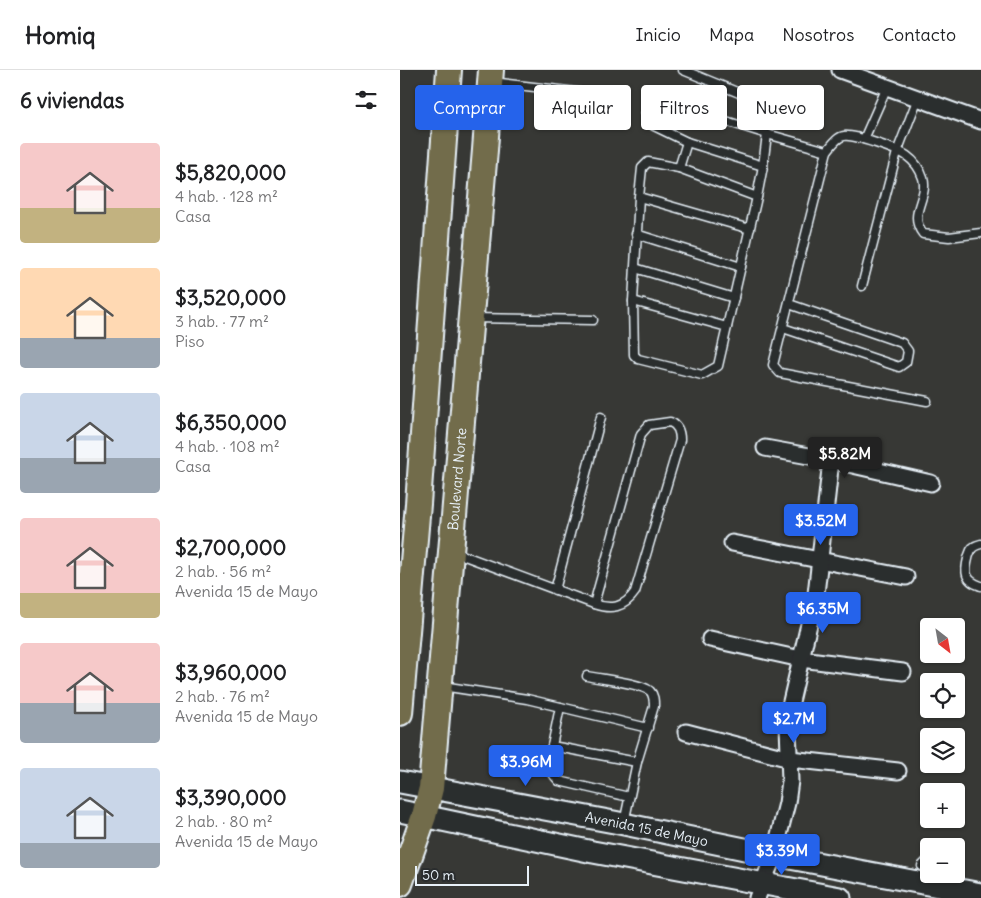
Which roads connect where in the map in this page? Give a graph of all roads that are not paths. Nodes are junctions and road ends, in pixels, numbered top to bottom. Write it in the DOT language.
graph roads {
  1 [pos="449,70"];
  2 [pos="684,70"];
  3 [pos="843,71"];
  4 [pos="490,76"];
  5 [pos="542,85"];
  6 [pos="887,87"];
  7 [pos="918,98"];
  8 [pos="981,121"];
  9 [pos="767,134"];
  10 [pos="864,140"];
  11 [pos="687,142"];
  12 [pos="827,151"];
  13 [pos="897,152"];
  14 [pos="763,166"];
  15 [pos="679,168"];
  16 [pos="639,196"];
  17 [pos="757,197"];
  18 [pos="750,229"];
  19 [pos="981,233"];
  20 [pos="636,234"];
  21 [pos="741,266"];
  22 [pos="635,268"];
  23 [pos="862,286"];
  24 [pos="734,298"];
  25 [pos="633,301"];
  26 [pos="789,304"];
  27 [pos="471,318"];
  28 [pos="593,320"];
  29 [pos="727,327"];
  30 [pos="783,328"];
  31 [pos="927,400"];
  32 [pos="601,417"];
  33 [pos="765,448"];
  34 [pos="831,460"];
  35 [pos="931,483"];
  36 [pos="732,543"];
  37 [pos="981,544"];
  38 [pos="452,551"];
  39 [pos="820,561"];
  40 [pos="906,577"];
  41 [pos="981,586"];
  42 [pos="555,590"];
  43 [pos="594,604"];
  44 [pos="710,639"];
  45 [pos="403,644"];
  46 [pos="801,659"];
  47 [pos="903,672"];
  48 [pos="586,676"];
  49 [pos="440,686"];
  50 [pos="560,707"];
  51 [pos="400,713"];
  52 [pos="648,728"];
  53 [pos="686,732"];
  54 [pos="552,746"];
  55 [pos="790,758"];
  56 [pos="637,762"];
  57 [pos="898,771"];
  58 [pos="400,782"];
  59 [pos="431,788"];
  60 [pos="629,797"];
  61 [pos="400,811"];
  62 [pos="424,816"];
  63 [pos="624,824"];
  64 [pos="774,855"];
  65 [pos="920,875"];
  66 [pos="963,883"];
  67 [pos="400,884"];
  68 [pos="759,891"];
  69 [pos="981,894"];
  70 [pos="840,898"];
  1 -- 45 [label="main road"];
  2 -- 9 [label="lane"];
  3 -- 6 [label="street"];
  4 -- 5 [label="lane"];
  4 -- 27 [label="main road, Boulevard Norte"];
  6 -- 7 [label="street"];
  6 -- 10 [label="lane"];
  7 -- 8 [label="street"];
  7 -- 13 [label="lane"];
  9 -- 11 [label="lane"];
  9 -- 12 [label="lane"];
  9 -- 14 [label="lane"];
  10 -- 12 [label="lane"];
  10 -- 13 [label="lane"];
  11 -- 14 [label="lane"];
  11 -- 15 [label="lane"];
  12 -- 26 [label="lane"];
  13 -- 19 [label="lane"];
  13 -- 23 [label="lane"];
  14 -- 17 [label="lane"];
  15 -- 16 [label="lane"];
  15 -- 17 [label="lane"];
  16 -- 18 [label="lane"];
  16 -- 20 [label="lane"];
  17 -- 18 [label="lane"];
  18 -- 21 [label="lane"];
  20 -- 21 [label="lane"];
  20 -- 22 [label="lane"];
  21 -- 24 [label="lane"];
  22 -- 24 [label="lane"];
  22 -- 25 [label="lane"];
  24 -- 29 [label="lane"];
  25 -- 29 [label="lane"];
  25 -- 29 [label="lane"];
  26 -- 30 [label="lane"];
  26 -- 30 [label="lane"];
  27 -- 28 [label="lane"];
  27 -- 38 [label="main road, Boulevard Norte"];
  30 -- 31 [label="lane"];
  32 -- 42 [label="lane"];
  33 -- 34 [label="street"];
  34 -- 35 [label="street"];
  34 -- 39 [label="street"];
  36 -- 39 [label="street"];
  37 -- 41 [label="lane"];
  38 -- 42 [label="lane"];
  38 -- 49 [label="main road, Boulevard Norte"];
  39 -- 40 [label="street"];
  39 -- 46 [label="street"];
  42 -- 43 [label="lane"];
  43 -- 43 [label="lane"];
  44 -- 46 [label="street"];
  45 -- 51 [label="main road"];
  46 -- 47 [label="street"];
  46 -- 55 [label="street"];
  48 -- 52 [label="lane"];
  49 -- 50 [label="lane"];
  49 -- 59 [label="main road, Boulevard Norte"];
  50 -- 52 [label="lane"];
  50 -- 54 [label="lane"];
  52 -- 56 [label="lane"];
  53 -- 55 [label="street"];
  54 -- 56 [label="lane"];
  54 -- 60 [label="lane"];
  55 -- 57 [label="street"];
  55 -- 64 [label="street"];
  56 -- 60 [label="lane"];
  58 -- 59 [label="main road, Avenida 15 de Mayo"];
  59 -- 62 [label="main road, Boulevard Norte"];
  59 -- 63 [label="main road, Avenida 15 de Mayo"];
  60 -- 63 [label="lane"];
  61 -- 62 [label="main road"];
  62 -- 67 [label="main road, Boulevard Norte"];
  62 -- 68 [label="main road"];
  63 -- 64 [label="main road, Avenida 15 de Mayo"];
  64 -- 65 [label="main road, Avenida 15 de Mayo"];
  64 -- 68 [label="street"];
  66 -- 69 [label="main road, Avenida 15 de Mayo"];
  68 -- 70 [label="main road"];
}
